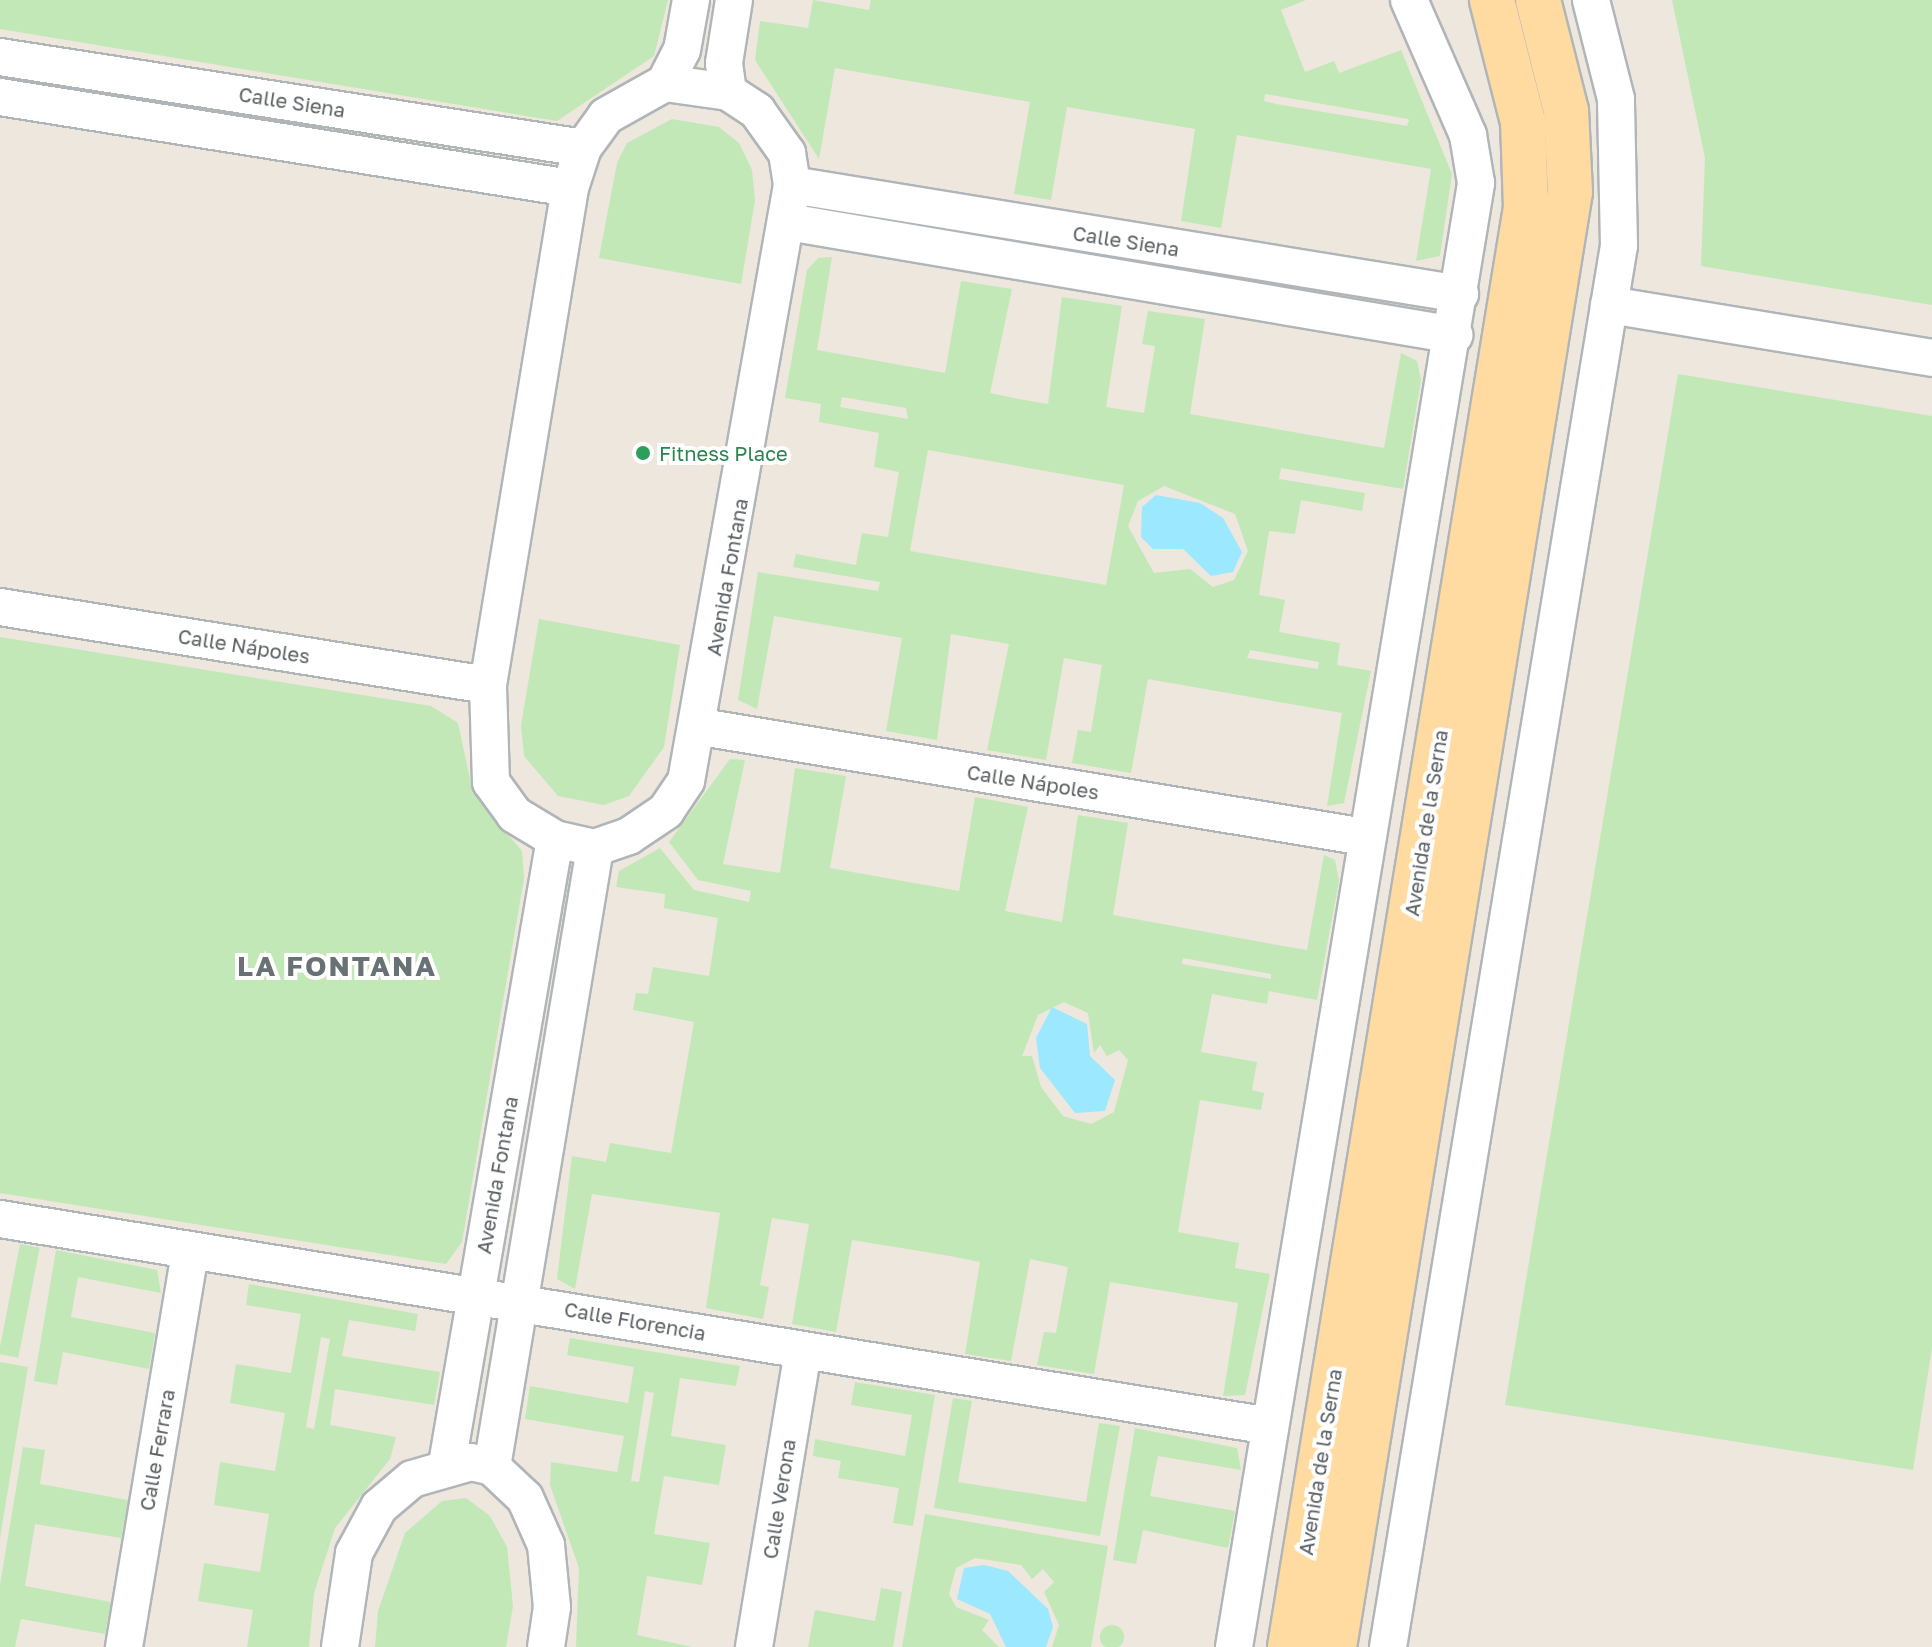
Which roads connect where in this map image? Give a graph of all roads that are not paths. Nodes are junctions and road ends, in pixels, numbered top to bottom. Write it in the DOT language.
graph roads {
  1 [pos="691,0"];
  2 [pos="734,0"];
  3 [pos="1409,0"];
  4 [pos="1435,0"];
  5 [pos="1492,0"];
  6 [pos="1538,0"];
  7 [pos="1591,0"];
  8 [pos="0,57"];
  9 [pos="665,83"];
  10 [pos="728,92"];
  11 [pos="0,97"];
  12 [pos="1468,135"];
  13 [pos="583,148"];
  14 [pos="792,185"];
  15 [pos="570,188"];
  16 [pos="788,222"];
  17 [pos="1460,294"];
  18 [pos="1609,305"];
  19 [pos="1454,335"];
  20 [pos="1932,358"];
  21 [pos="0,607"];
  22 [pos="488,685"];
  23 [pos="701,727"];
  24 [pos="1365,837"];
  25 [pos="555,839"];
  26 [pos="595,848"];
  27 [pos="0,1219"];
  28 [pos="190,1253"];
  29 [pos="476,1293"];
  30 [pos="517,1300"];
  31 [pos="803,1352"];
  32 [pos="1270,1426"];
  33 [pos="447,1464"];
  34 [pos="492,1467"];
  35 [pos="124,1647"];
  36 [pos="340,1647"];
  37 [pos="546,1647"];
  38 [pos="754,1647"];
  39 [pos="1234,1647"];
  40 [pos="1290,1647"];
  41 [pos="1334,1647"];
  42 [pos="1388,1647"];
  1 -- 9 [label="street"];
  2 -- 10 [label="street"];
  3 -- 12 [label="street"];
  4 -- 12 [label="street"];
  5 -- 40 [label="main road, Avenida de la Serna"];
  6 -- 41 [label="main road"];
  7 -- 18 [label="street"];
  8 -- 13 [label="street, Calle Siena"];
  9 -- 10 [label="street, Avenida Fontana"];
  9 -- 13 [label="street"];
  10 -- 14 [label="street, Avenida Fontana"];
  11 -- 15 [label="street, Calle Siena"];
  12 -- 17 [label="street"];
  13 -- 15 [label="street"];
  14 -- 16 [label="street, Avenida Fontana"];
  14 -- 17 [label="street, Calle Siena"];
  15 -- 22 [label="street"];
  16 -- 19 [label="street, Calle Siena"];
  16 -- 23 [label="street, Avenida Fontana"];
  17 -- 19 [label="street"];
  18 -- 20 [label="street"];
  18 -- 42 [label="street"];
  19 -- 24 [label="street"];
  21 -- 22 [label="street, Calle Nápoles"];
  22 -- 25 [label="street"];
  23 -- 24 [label="street, Calle Nápoles"];
  23 -- 26 [label="street, Avenida Fontana"];
  24 -- 32 [label="street"];
  25 -- 26 [label="street"];
  25 -- 29 [label="street, Avenida Fontana"];
  26 -- 30 [label="street, Avenida Fontana"];
  27 -- 28 [label="street, Calle Florencia"];
  28 -- 29 [label="street, Calle Florencia"];
  28 -- 35 [label="street, Calle Ferrara"];
  29 -- 30 [label="street, Calle Florencia"];
  29 -- 33 [label="street, Avenida Fontana"];
  30 -- 31 [label="street, Calle Florencia"];
  30 -- 34 [label="street, Avenida Fontana"];
  31 -- 32 [label="street, Calle Florencia"];
  31 -- 38 [label="street, Calle Verona"];
  32 -- 39 [label="street"];
  33 -- 34 [label="street"];
  33 -- 36 [label="street"];
  34 -- 37 [label="street"];
}
